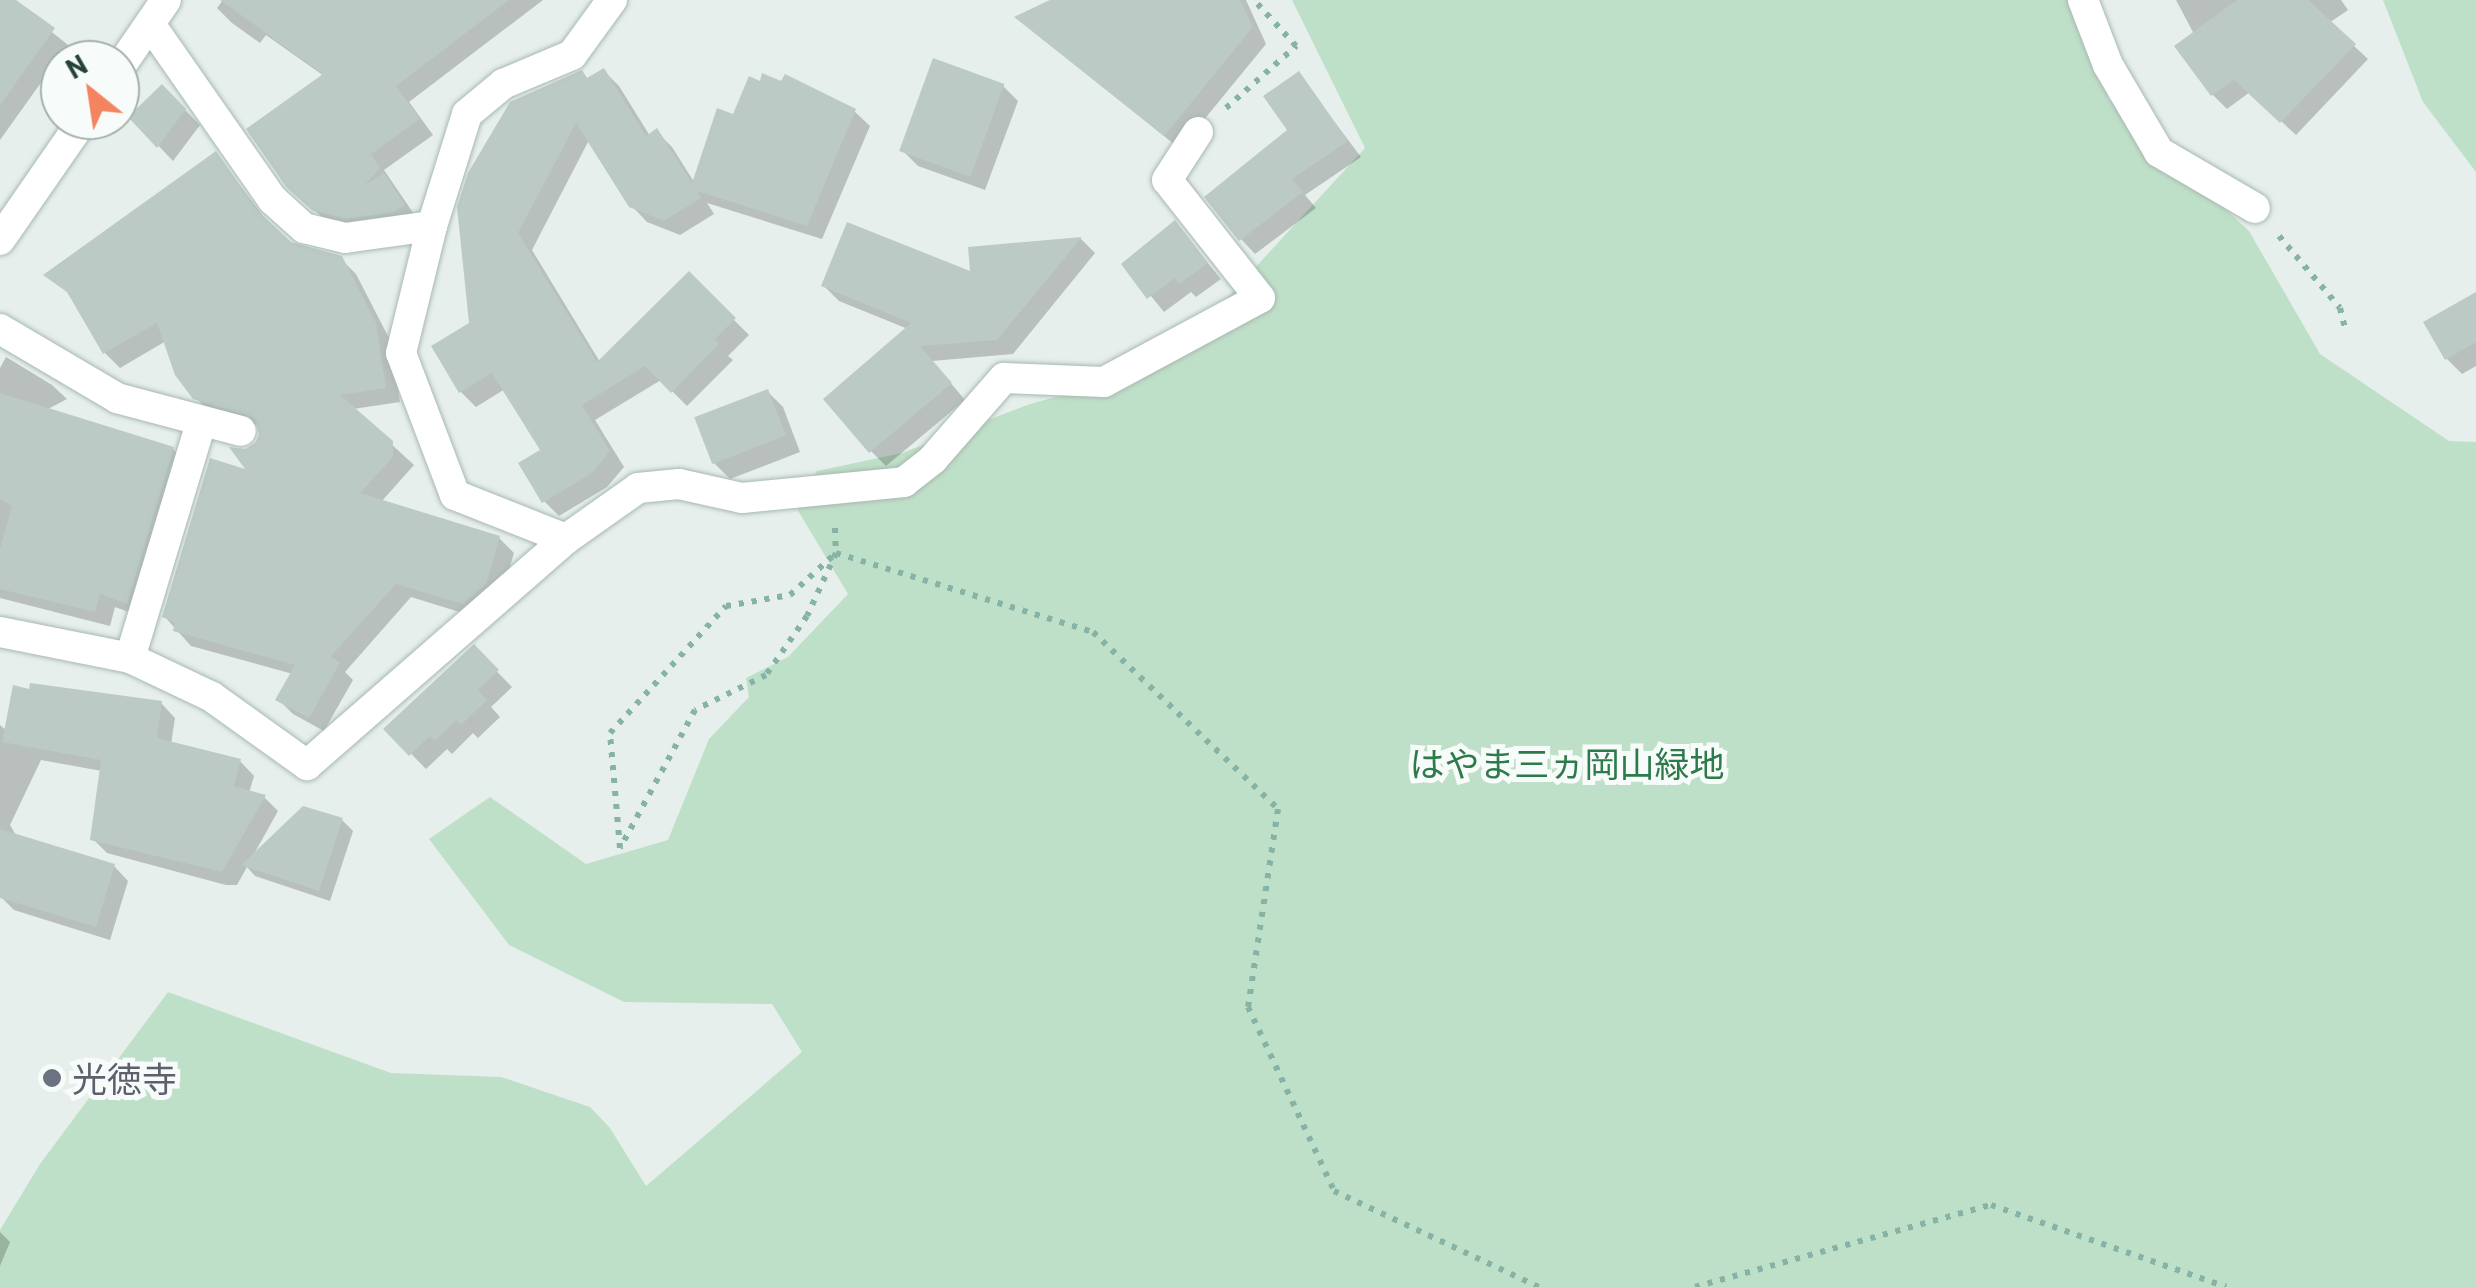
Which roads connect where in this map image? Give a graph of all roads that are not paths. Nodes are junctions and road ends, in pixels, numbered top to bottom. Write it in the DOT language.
graph roads {
  1 [pos="612,0"];
  2 [pos="2083,0"];
  3 [pos="158,12"];
  4 [pos="139,40"];
  5 [pos="1198,132"];
  6 [pos="69,140"];
  7 [pos="2255,208"];
  8 [pos="432,226"];
  9 [pos="0,240"];
  10 [pos="0,329"];
  11 [pos="201,422"];
  12 [pos="241,431"];
  13 [pos="566,539"];
  14 [pos="0,632"];
  15 [pos="130,658"];
  1 -- 8 [label="street"];
  2 -- 7 [label="street"];
  3 -- 4 [label="street"];
  3 -- 8 [label="street"];
  5 -- 13 [label="street"];
  6 -- 9 [label="street"];
  8 -- 13 [label="street"];
  10 -- 11 [label="street"];
  11 -- 12 [label="street"];
  11 -- 15 [label="street"];
  13 -- 15 [label="street"];
  14 -- 15 [label="street"];
}
